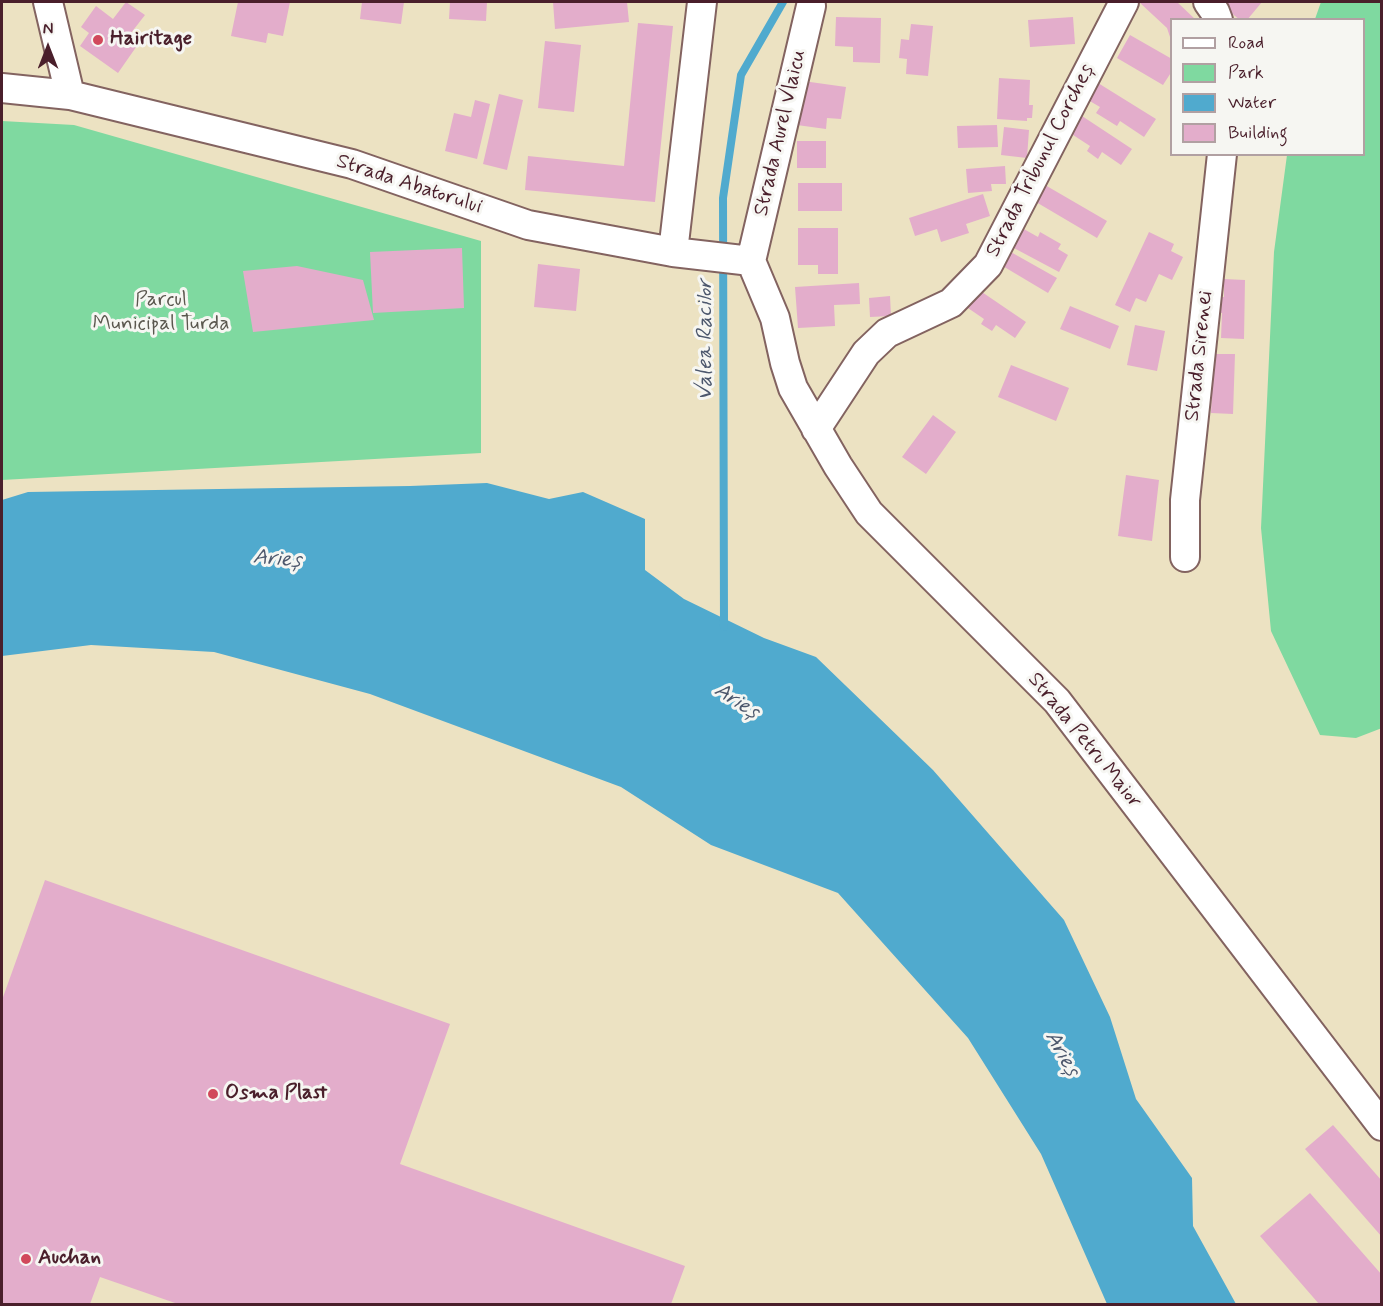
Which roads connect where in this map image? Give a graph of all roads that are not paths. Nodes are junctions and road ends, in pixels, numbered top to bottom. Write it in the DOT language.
graph roads {
  1 [pos="48,2"];
  2 [pos="702,2"];
  3 [pos="1124,2"];
  4 [pos="1208,2"];
  5 [pos="811,6"];
  6 [pos="1217,18"];
  7 [pos="2,88"];
  8 [pos="70,95"];
  9 [pos="1222,156"];
  10 [pos="673,252"];
  11 [pos="751,261"];
  12 [pos="816,429"];
  13 [pos="1185,557"];
  14 [pos="1382,1126"];
  1 -- 8 [label="street"];
  2 -- 10 [label="street"];
  3 -- 12 [label="street, Strada Tribunul Corcheș"];
  4 -- 6 [label="street"];
  5 -- 11 [label="street, Strada Aurel Vlaicu"];
  7 -- 8 [label="street, Strada Abatorului"];
  8 -- 10 [label="street, Strada Abatorului"];
  9 -- 13 [label="street, Strada Sirenei"];
  10 -- 11 [label="street, Strada Abatorului"];
  11 -- 12 [label="street, Strada Petru Maior"];
  12 -- 14 [label="street, Strada Petru Maior"];
}
